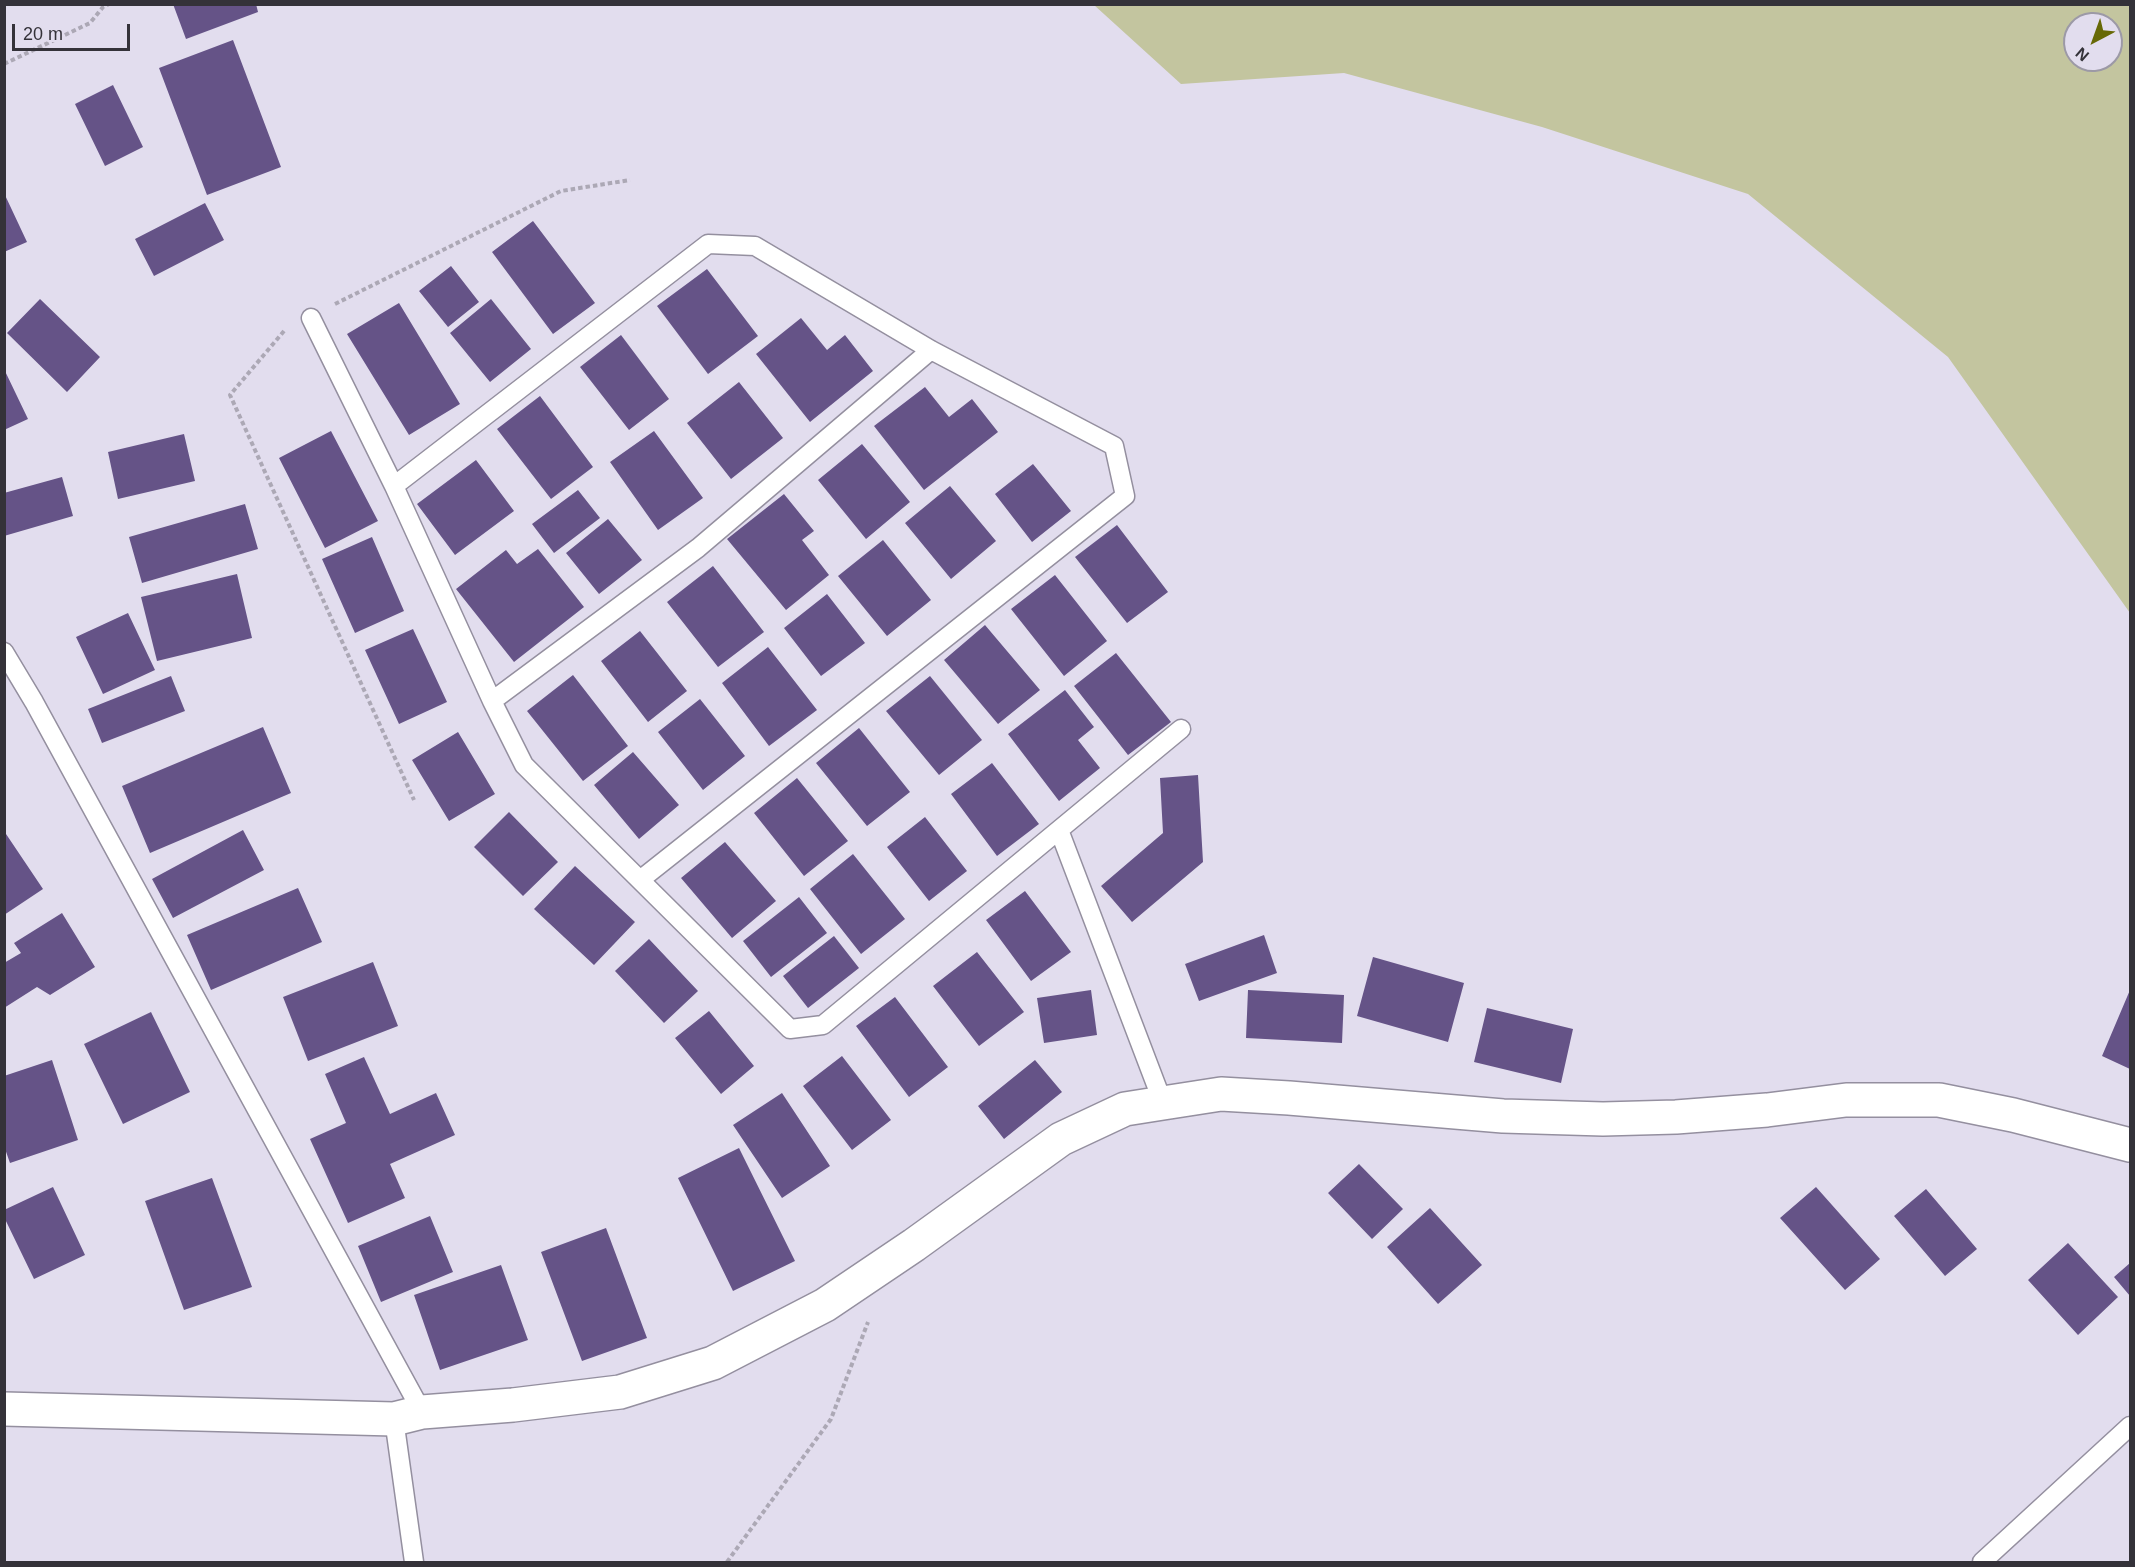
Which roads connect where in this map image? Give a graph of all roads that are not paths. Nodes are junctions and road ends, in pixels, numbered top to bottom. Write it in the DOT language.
graph roads {
  1 [pos="311,318"];
  2 [pos="931,350"];
  3 [pos="394,486"];
  4 [pos="4,652"];
  5 [pos="492,701"];
  6 [pos="1181,729"];
  7 [pos="1059,830"];
  8 [pos="640,880"];
  9 [pos="1163,1103"];
  10 [pos="2130,1145"];
  11 [pos="4,1409"];
  12 [pos="408,1416"];
  13 [pos="2130,1426"];
  14 [pos="414,1563"];
  15 [pos="1982,1563"];
  1 -- 3 [label="lane"];
  2 -- 3 [label="lane"];
  2 -- 5 [label="lane"];
  2 -- 8 [label="lane"];
  3 -- 5 [label="lane"];
  4 -- 12 [label="lane"];
  5 -- 8 [label="lane"];
  6 -- 7 [label="lane"];
  7 -- 8 [label="lane"];
  7 -- 9 [label="lane"];
  9 -- 10 [label="street"];
  9 -- 12 [label="street"];
  11 -- 12 [label="street"];
  12 -- 14 [label="lane"];
  13 -- 15 [label="lane"];
}
